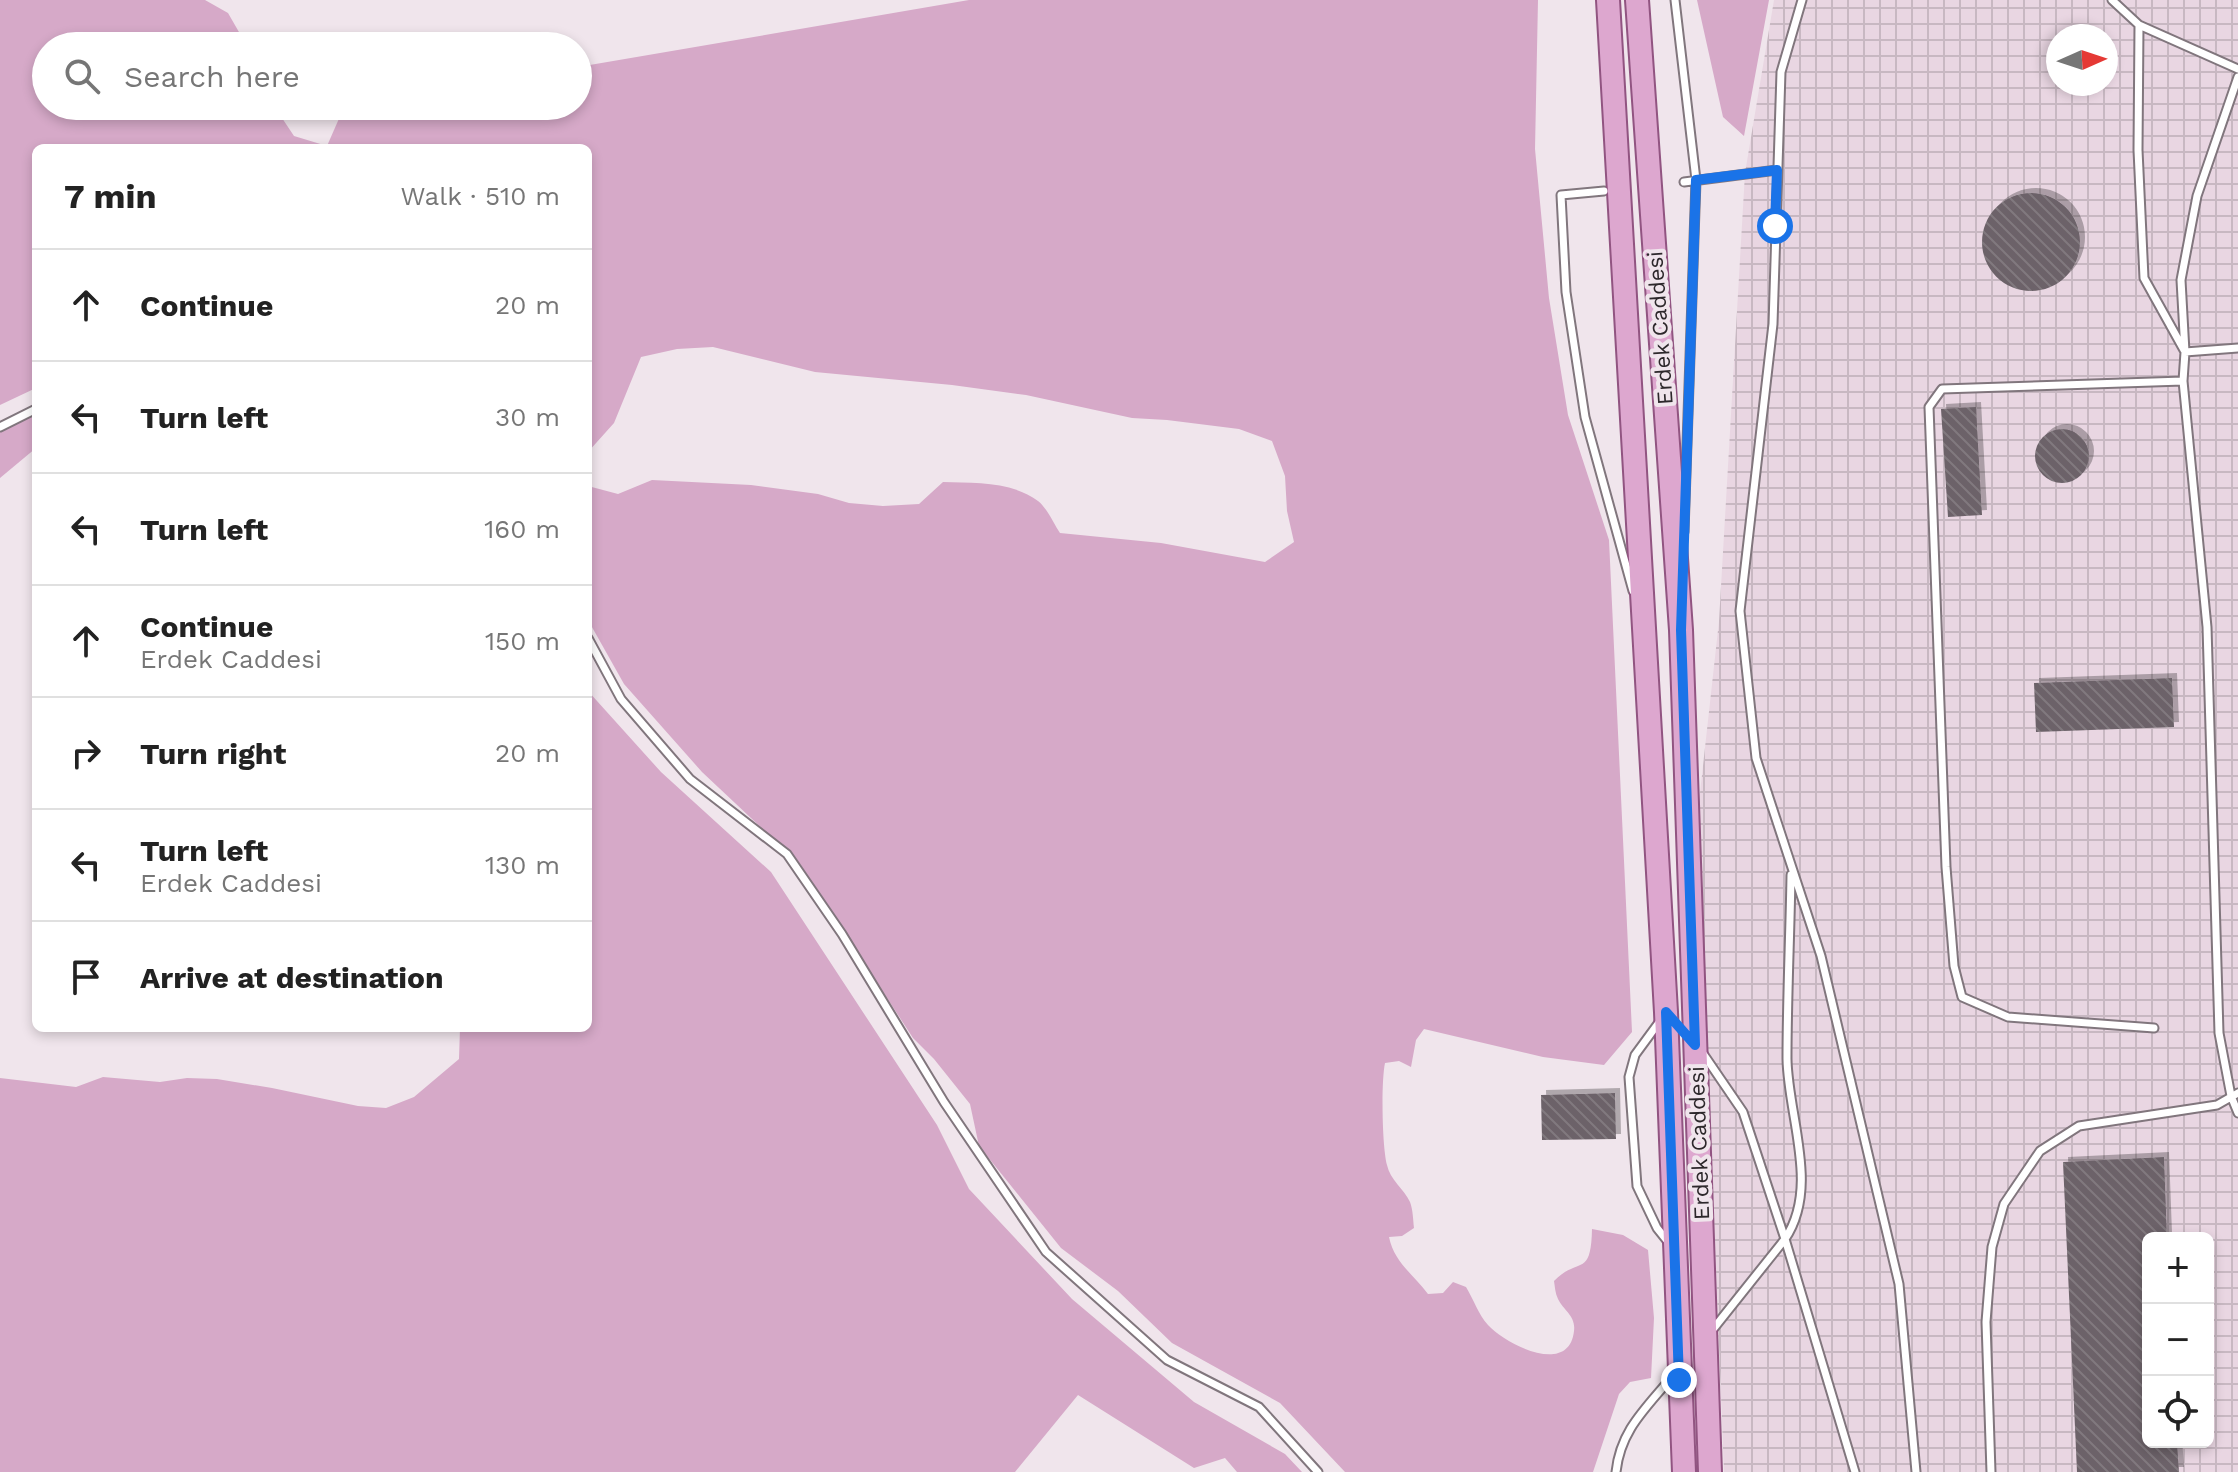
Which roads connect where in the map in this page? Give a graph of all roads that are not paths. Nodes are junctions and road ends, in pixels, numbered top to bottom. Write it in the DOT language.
graph roads {
  1 [pos="1608,0"];
  2 [pos="1637,0"];
  3 [pos="1675,0"];
  4 [pos="1802,0"];
  5 [pos="2112,0"];
  6 [pos="2139,25"];
  7 [pos="2238,69"];
  8 [pos="2238,77"];
  9 [pos="1777,170"];
  10 [pos="1696,180"];
  11 [pos="1684,182"];
  12 [pos="1604,191"];
  13 [pos="2238,348"];
  14 [pos="2185,352"];
  15 [pos="2183,381"];
  16 [pos="32,411"];
  17 [pos="0,427"];
  18 [pos="1681,630"];
  19 [pos="1646,640"];
  20 [pos="592,645"];
  21 [pos="1791,871"];
  22 [pos="1671,1018"];
  23 [pos="2154,1028"];
  24 [pos="1690,1040"];
  25 [pos="2235,1095"];
  26 [pos="2238,1113"];
  27 [pos="1785,1239"];
  28 [pos="1674,1250"];
  29 [pos="1714,1328"];
  30 [pos="1665,1385"];
  31 [pos="1318,1472"];
  32 [pos="1616,1472"];
  33 [pos="1684,1472"];
  34 [pos="1710,1472"];
  35 [pos="1855,1472"];
  36 [pos="1916,1472"];
  37 [pos="1991,1472"];
  1 -- 19 [label="main road, Erdek Caddesi"];
  2 -- 18 [label="main road, Erdek Caddesi"];
  3 -- 10 [label="lane"];
  4 -- 9 [label="lane"];
  5 -- 6 [label="lane"];
  6 -- 7 [label="lane"];
  6 -- 14 [label="lane"];
  8 -- 14 [label="lane"];
  9 -- 10 [label="lane"];
  9 -- 21 [label="lane"];
  10 -- 11 [label="lane"];
  10 -- 18 [label="lane"];
  12 -- 19 [label="lane"];
  13 -- 14 [label="lane"];
  14 -- 15 [label="lane"];
  15 -- 23 [label="lane"];
  15 -- 25 [label="lane"];
  16 -- 17 [label="lane"];
  18 -- 24 [label="main road, Erdek Caddesi"];
  19 -- 22 [label="main road, Erdek Caddesi"];
  20 -- 31 [label="lane"];
  21 -- 27 [label="lane"];
  21 -- 36 [label="lane"];
  22 -- 28 [label="main road, Erdek Caddesi"];
  22 -- 28 [label="lane"];
  24 -- 27 [label="lane"];
  24 -- 34 [label="main road, Erdek Caddesi"];
  25 -- 26 [label="lane"];
  25 -- 37 [label="lane"];
  27 -- 29 [label="lane"];
  27 -- 35 [label="lane"];
  28 -- 33 [label="main road, Erdek Caddesi"];
  30 -- 32 [label="lane"];
}
